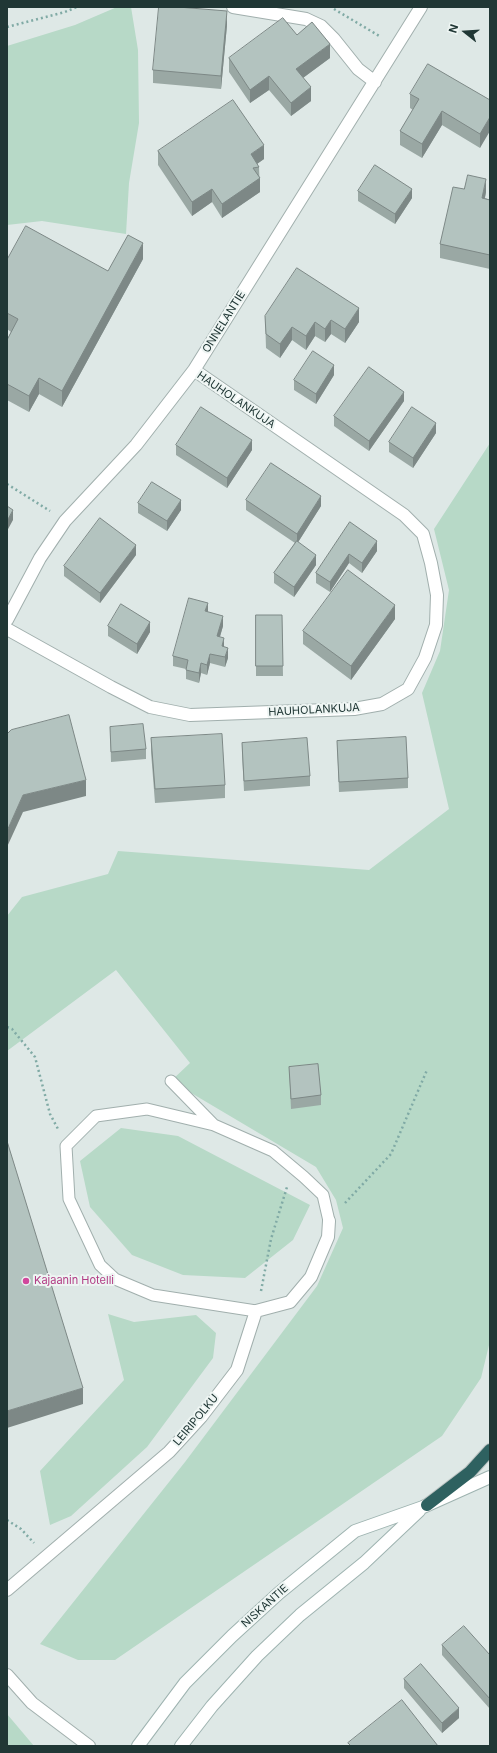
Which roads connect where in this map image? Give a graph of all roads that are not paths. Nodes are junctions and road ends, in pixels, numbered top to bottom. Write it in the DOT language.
graph roads {
  1 [pos="233,7"];
  2 [pos="420,7"];
  3 [pos="375,82"];
  4 [pos="194,370"];
  5 [pos="7,620"];
  6 [pos="7,629"];
  7 [pos="171,1081"];
  8 [pos="214,1125"];
  9 [pos="329,1221"];
  10 [pos="256,1311"];
  11 [pos="490,1450"];
  12 [pos="490,1477"];
  13 [pos="425,1506"];
  14 [pos="7,1590"];
  15 [pos="7,1675"];
  16 [pos="89,1746"];
  17 [pos="138,1746"];
  18 [pos="181,1746"];
  1 -- 3 [label="street"];
  2 -- 3 [label="street, ONNELANTIE"];
  3 -- 4 [label="street, ONNELANTIE"];
  4 -- 5 [label="street, ONNELANTIE"];
  4 -- 6 [label="street, HAUHOLANKUJA"];
  7 -- 8 [label="lane"];
  8 -- 9 [label="lane"];
  8 -- 10 [label="lane"];
  9 -- 10 [label="street"];
  10 -- 14 [label="street, LEIRIPOLKU"];
  11 -- 13 [label="highway"];
  12 -- 13 [label="street, NISKANTIE"];
  13 -- 17 [label="street, NISKANTIE"];
  13 -- 18 [label="street, NISKANTIE"];
  15 -- 16 [label="street"];
}
